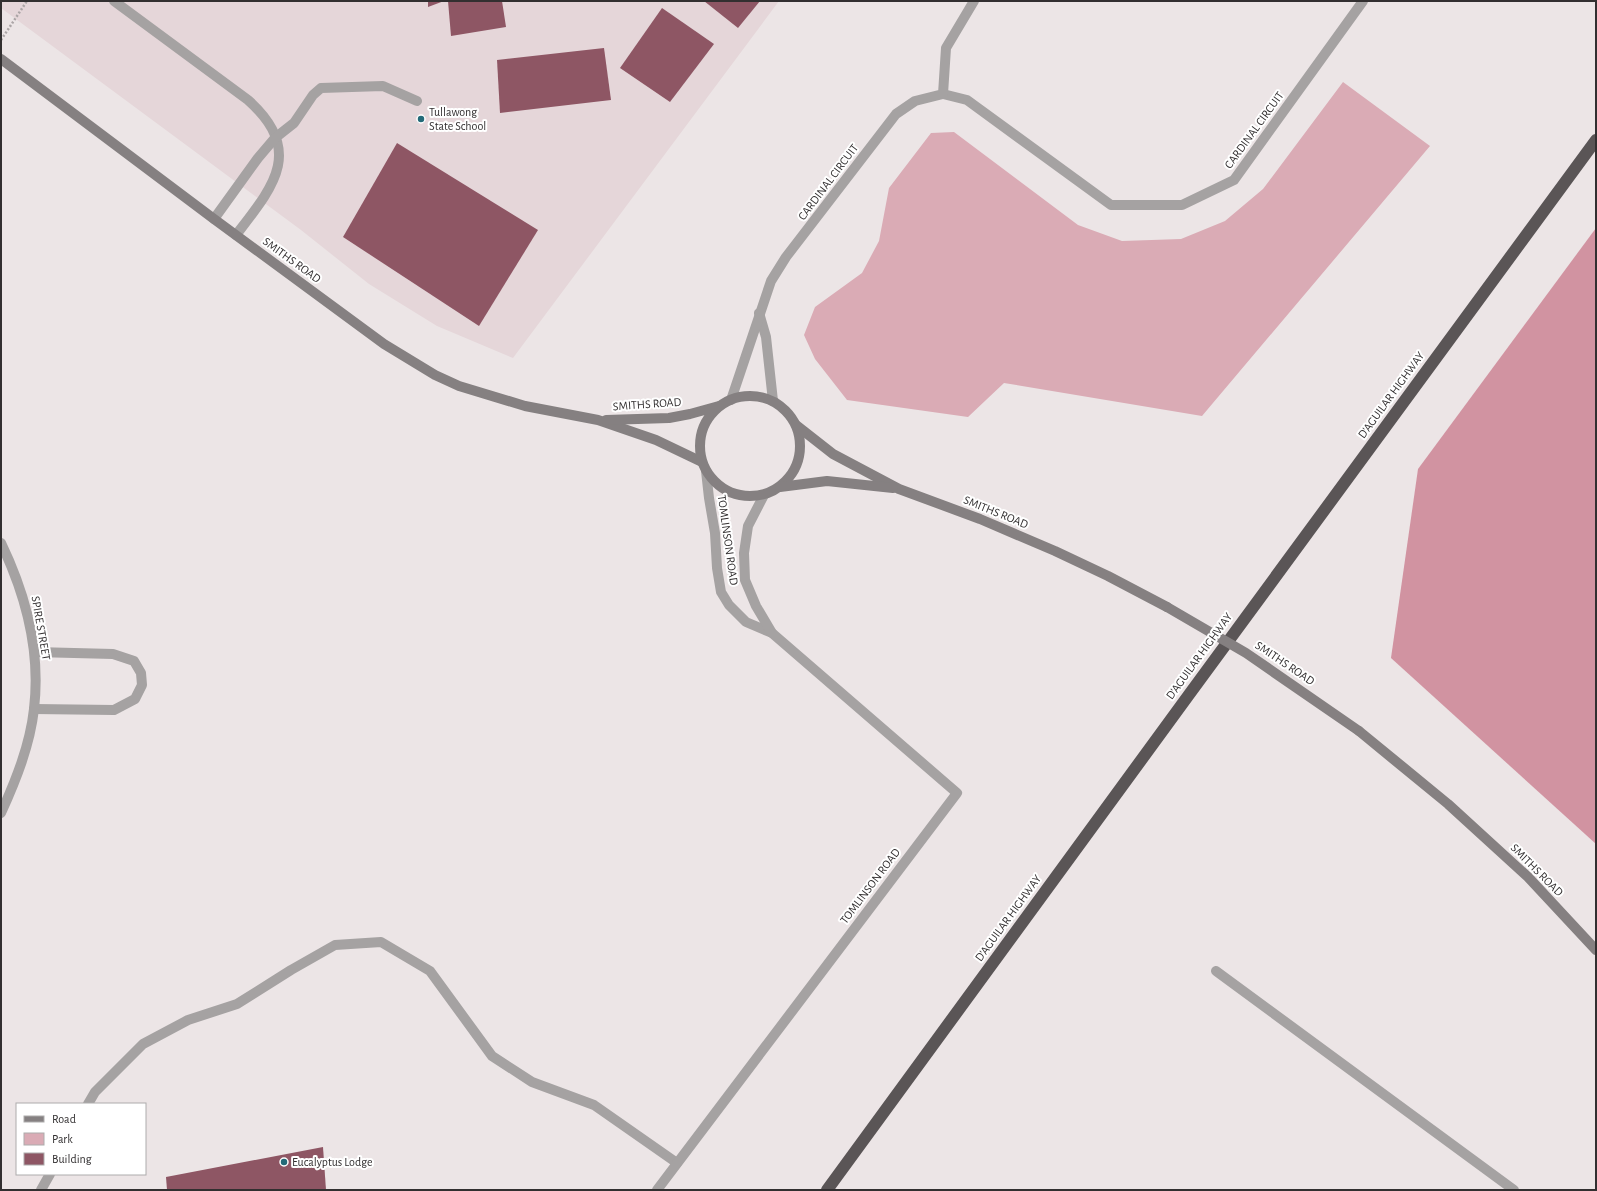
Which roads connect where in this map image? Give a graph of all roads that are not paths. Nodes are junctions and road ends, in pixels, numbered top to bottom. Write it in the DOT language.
graph roads {
  1 [pos="114,1"];
  2 [pos="974,1"];
  3 [pos="1363,1"];
  4 [pos="1,59"];
  5 [pos="943,94"];
  6 [pos="417,101"];
  7 [pos="275,138"];
  8 [pos="1596,140"];
  9 [pos="214,219"];
  10 [pos="236,235"];
  11 [pos="759,313"];
  12 [pos="731,400"];
  13 [pos="773,401"];
  14 [pos="720,406"];
  15 [pos="598,420"];
  16 [pos="796,425"];
  17 [pos="702,462"];
  18 [pos="706,471"];
  19 [pos="780,487"];
  20 [pos="898,489"];
  21 [pos="764,495"];
  22 [pos="1,543"];
  23 [pos="772,633"];
  24 [pos="35,652"];
  25 [pos="34,709"];
  26 [pos="1,813"];
  27 [pos="1596,950"];
  28 [pos="1216,972"];
  29 [pos="89,1103"];
  30 [pos="676,1163"];
  31 [pos="49,1175"];
  32 [pos="41,1190"];
  33 [pos="657,1190"];
  34 [pos="827,1190"];
  35 [pos="1514,1190"];
  1 -- 7 [label="street"];
  2 -- 5 [label="street"];
  3 -- 5 [label="street, CARDINAL CIRCUIT"];
  4 -- 9 [label="main road, SMITHS ROAD"];
  5 -- 11 [label="street, CARDINAL CIRCUIT"];
  6 -- 7 [label="street"];
  7 -- 9 [label="street"];
  7 -- 10 [label="street"];
  8 -- 34 [label="highway, D'AGUILAR HIGHWAY"];
  9 -- 10 [label="main road, SMITHS ROAD"];
  10 -- 15 [label="main road, SMITHS ROAD"];
  11 -- 12 [label="street, CARDINAL CIRCUIT"];
  11 -- 13 [label="street"];
  12 -- 13 [label="main road"];
  12 -- 14 [label="main road"];
  13 -- 16 [label="main road"];
  14 -- 15 [label="main road, SMITHS ROAD"];
  14 -- 17 [label="main road"];
  15 -- 17 [label="main road, SMITHS ROAD"];
  16 -- 19 [label="main road"];
  16 -- 20 [label="main road, SMITHS ROAD"];
  17 -- 18 [label="main road"];
  18 -- 21 [label="main road"];
  18 -- 23 [label="street, TOMLINSON ROAD"];
  19 -- 20 [label="main road, SMITHS ROAD"];
  19 -- 21 [label="main road"];
  20 -- 27 [label="main road, SMITHS ROAD, bridge"];
  21 -- 23 [label="street, TOMLINSON ROAD"];
  22 -- 24 [label="street, SPIRE STREET"];
  23 -- 30 [label="street, TOMLINSON ROAD"];
  24 -- 25 [label="street, SPIRE STREET"];
  24 -- 25 [label="street"];
  25 -- 26 [label="street, SPIRE STREET"];
  28 -- 35 [label="street"];
  29 -- 30 [label="street"];
  30 -- 33 [label="street, TOMLINSON ROAD"];
  31 -- 32 [label="street"];
}
